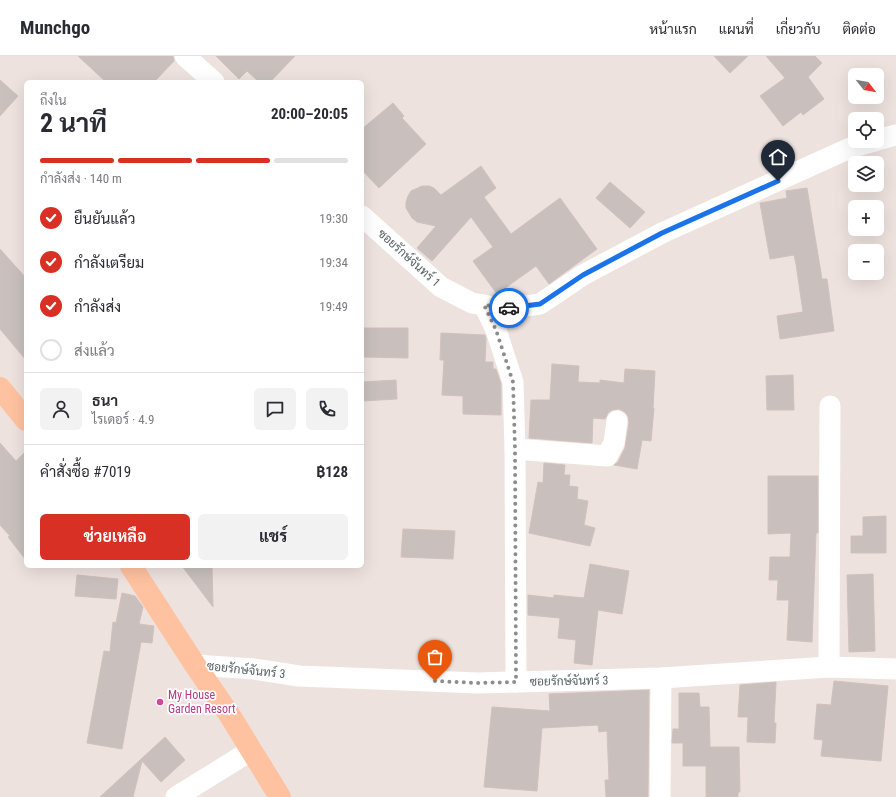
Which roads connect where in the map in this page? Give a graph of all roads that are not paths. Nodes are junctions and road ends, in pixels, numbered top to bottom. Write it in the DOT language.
graph roads {
  1 [pos="185,56"];
  2 [pos="212,80"];
  3 [pos="896,135"];
  4 [pos="884,139"];
  5 [pos="850,148"];
  6 [pos="364,218"];
  7 [pos="484,305"];
  8 [pos="0,388"];
  9 [pos="830,406"];
  10 [pos="24,418"];
  11 [pos="617,421"];
  12 [pos="515,449"];
  13 [pos="132,568"];
  14 [pos="195,665"];
  15 [pos="830,667"];
  16 [pos="896,669"];
  17 [pos="661,678"];
  18 [pos="516,682"];
  19 [pos="252,750"];
  20 [pos="176,797"];
  21 [pos="280,797"];
  22 [pos="660,797"];
  1 -- 2 [label="street"];
  3 -- 4 [label="street, ซอยรักษ์จันทร์ 1"];
  5 -- 7 [label="street, ซอยรักษ์จันทร์ 1"];
  6 -- 7 [label="street, ซอยรักษ์จันทร์ 1"];
  7 -- 12 [label="street"];
  8 -- 10 [label="main road"];
  9 -- 15 [label="street"];
  11 -- 12 [label="street"];
  12 -- 18 [label="street"];
  13 -- 14 [label="main road"];
  14 -- 18 [label="street, ซอยรักษ์จันทร์ 3"];
  14 -- 19 [label="main road"];
  15 -- 16 [label="street, ซอยรักษ์จันทร์ 3"];
  15 -- 17 [label="street, ซอยรักษ์จันทร์ 3"];
  17 -- 18 [label="street, ซอยรักษ์จันทร์ 3"];
  17 -- 22 [label="street"];
  19 -- 20 [label="street"];
  19 -- 21 [label="main road"];
}
